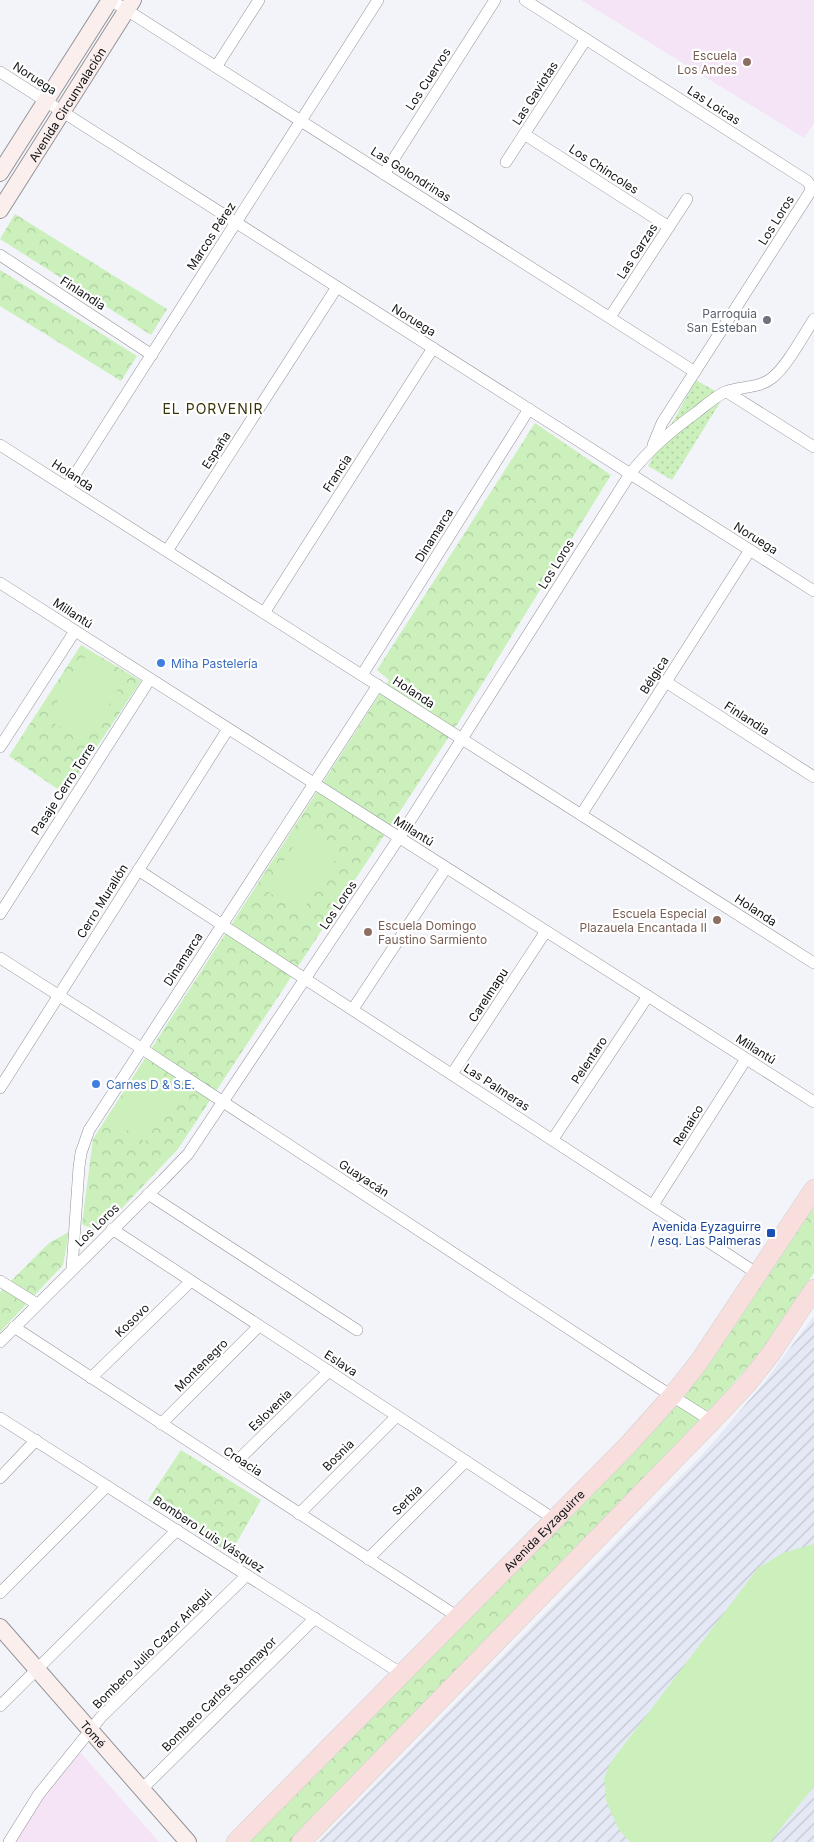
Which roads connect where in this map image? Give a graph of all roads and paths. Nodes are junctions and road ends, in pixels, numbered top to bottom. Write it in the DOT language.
graph roads {
  1 [pos="111,0"];
  2 [pos="259,0"];
  3 [pos="378,0"];
  4 [pos="496,0"];
  5 [pos="525,0"];
  6 [pos="130,5"];
  7 [pos="586,39"];
  8 [pos="216,67"];
  9 [pos="0,72"];
  10 [pos="46,102"];
  11 [pos="62,112"];
  12 [pos="301,121"];
  13 [pos="524,134"];
  14 [pos="506,162"];
  15 [pos="0,173"];
  16 [pos="384,174"];
  17 [pos="811,186"];
  18 [pos="687,199"];
  19 [pos="0,210"];
  20 [pos="236,223"];
  21 [pos="668,228"];
  22 [pos="0,255"];
  23 [pos="337,287"];
  24 [pos="610,318"];
  25 [pos="814,319"];
  26 [pos="433,348"];
  27 [pos="152,355"];
  28 [pos="696,372"];
  29 [pos="727,392"];
  30 [pos="529,410"];
  31 [pos="0,444"];
  32 [pos="653,447"];
  33 [pos="814,447"];
  34 [pos="630,474"];
  35 [pos="67,487"];
  36 [pos="750,550"];
  37 [pos="167,551"];
  38 [pos="0,583"];
  39 [pos="814,591"];
  40 [pos="264,613"];
  41 [pos="75,631"];
  42 [pos="362,675"];
  43 [pos="150,679"];
  44 [pos="666,682"];
  45 [pos="378,685"];
  46 [pos="228,728"];
  47 [pos="461,739"];
  48 [pos="0,747"];
  49 [pos="814,777"];
  50 [pos="313,783"];
  51 [pos="581,815"];
  52 [pos="399,838"];
  53 [pos="446,868"];
  54 [pos="138,870"];
  55 [pos="0,914"];
  56 [pos="222,923"];
  57 [pos="546,932"];
  58 [pos="0,958"];
  59 [pos="814,963"];
  60 [pos="306,978"];
  61 [pos="59,996"];
  62 [pos="648,996"];
  63 [pos="353,1009"];
  64 [pos="141,1048"];
  65 [pos="746,1059"];
  66 [pos="452,1074"];
  67 [pos="0,1088"];
  68 [pos="223,1102"];
  69 [pos="814,1102"];
  70 [pos="553,1139"];
  71 [pos="814,1189"];
  72 [pos="148,1194"];
  73 [pos="653,1205"];
  74 [pos="112,1229"];
  75 [pos="72,1269"];
  76 [pos="758,1274"];
  77 [pos="0,1281"];
  78 [pos="191,1281"];
  79 [pos="814,1289"];
  80 [pos="37,1304"];
  81 [pos="259,1326"];
  82 [pos="14,1327"];
  83 [pos="357,1330"];
  84 [pos="0,1342"];
  85 [pos="329,1371"];
  86 [pos="92,1378"];
  87 [pos="672,1396"];
  88 [pos="397,1416"];
  89 [pos="0,1418"];
  90 [pos="712,1421"];
  91 [pos="162,1424"];
  92 [pos="36,1440"];
  93 [pos="466,1461"];
  94 [pos="230,1468"];
  95 [pos="0,1478"];
  96 [pos="107,1486"];
  97 [pos="299,1514"];
  98 [pos="554,1519"];
  99 [pos="177,1530"];
  100 [pos="368,1559"];
  101 [pos="246,1575"];
  102 [pos="0,1593"];
  103 [pos="458,1617"];
  104 [pos="315,1618"];
  105 [pos="0,1627"];
  106 [pos="37,1669"];
  107 [pos="402,1674"];
  108 [pos="0,1706"];
  109 [pos="91,1731"];
  110 [pos="142,1789"];
  111 [pos="9,1842"];
  112 [pos="188,1842"];
  113 [pos="236,1842"];
  114 [pos="301,1842"];
  1 -- 6 [label="street, Las Golondrinas"];
  1 -- 10 [label="street, Avenida Circunvalación"];
  2 -- 8 [label="street"];
  3 -- 12 [label="street, Marcos Pérez"];
  4 -- 16 [label="street, Los Cuervos"];
  5 -- 7 [label="street, Las Loicas"];
  6 -- 8 [label="street, Las Golondrinas"];
  6 -- 11 [label="street, Avenida Circunvalación"];
  7 -- 13 [label="street, Las Gaviotas"];
  7 -- 17 [label="street, Las Loicas"];
  8 -- 12 [label="street, Las Golondrinas"];
  9 -- 10 [label="street, Noruega"];
  10 -- 11 [label="street, Noruega"];
  10 -- 15 [label="street, Avenida Circunvalación"];
  11 -- 19 [label="street, Avenida Circunvalación"];
  11 -- 20 [label="street, Noruega"];
  12 -- 16 [label="street, Las Golondrinas"];
  12 -- 20 [label="street, Marcos Pérez"];
  13 -- 14 [label="street, Las Gaviotas"];
  13 -- 21 [label="street, Los Chincoles"];
  16 -- 24 [label="street, Las Golondrinas"];
  17 -- 28 [label="street, Los Loros"];
  18 -- 21 [label="street, Las Garzas"];
  20 -- 23 [label="street, Noruega"];
  20 -- 27 [label="street, Marcos Pérez"];
  21 -- 24 [label="street, Las Garzas"];
  22 -- 27 [label="street, Finlandia"];
  23 -- 26 [label="street, Noruega"];
  23 -- 37 [label="street, España"];
  24 -- 28 [label="street, Las Golondrinas"];
  25 -- 29 [label="street, Los Loros"];
  26 -- 30 [label="street, Noruega"];
  26 -- 40 [label="street, Francia"];
  27 -- 35 [label="street, Marcos Pérez"];
  28 -- 32 [label="street, Los Loros"];
  29 -- 32 [label="street, Los Loros"];
  29 -- 33 [label="street"];
  30 -- 34 [label="street, Noruega"];
  30 -- 42 [label="street, Dinamarca"];
  31 -- 35 [label="street, Holanda"];
  32 -- 34 [label="street, Los Loros"];
  34 -- 36 [label="street, Noruega"];
  34 -- 47 [label="street, Los Loros"];
  35 -- 37 [label="street, Holanda"];
  36 -- 39 [label="street, Noruega"];
  36 -- 44 [label="street, Bélgica"];
  37 -- 40 [label="street, Holanda"];
  38 -- 41 [label="street, Millantú"];
  40 -- 42 [label="street, Holanda"];
  41 -- 43 [label="street, Millantú"];
  41 -- 48 [label="street"];
  42 -- 45 [label="street, Holanda"];
  43 -- 46 [label="street, Millantú"];
  43 -- 55 [label="street, Pasaje Cerro Torre"];
  44 -- 49 [label="street, Finlandia"];
  44 -- 51 [label="street, Bélgica"];
  45 -- 47 [label="street, Holanda"];
  45 -- 50 [label="street, Dinamarca"];
  46 -- 50 [label="street, Millantú"];
  46 -- 54 [label="street, Cerro Murallón"];
  47 -- 51 [label="street, Holanda"];
  47 -- 52 [label="street, Los Loros"];
  50 -- 52 [label="street, Millantú"];
  50 -- 56 [label="street, Dinamarca"];
  51 -- 59 [label="street, Holanda"];
  52 -- 53 [label="street, Millantú"];
  52 -- 60 [label="street, Los Loros"];
  53 -- 57 [label="street, Millantú"];
  53 -- 63 [label="street"];
  54 -- 56 [label="street, Las Palmeras"];
  54 -- 61 [label="street, Cerro Murallón"];
  56 -- 60 [label="street, Las Palmeras"];
  56 -- 64 [label="street, Dinamarca"];
  57 -- 62 [label="street, Millantú"];
  57 -- 66 [label="street, Carelmapu"];
  58 -- 61 [label="street, Guayacán"];
  60 -- 63 [label="street, Las Palmeras"];
  60 -- 68 [label="street, Los Loros"];
  61 -- 64 [label="street, Guayacán"];
  61 -- 67 [label="street, Cerro Murallón"];
  62 -- 65 [label="street, Millantú"];
  62 -- 70 [label="street, Pelentaro"];
  63 -- 66 [label="street, Las Palmeras"];
  64 -- 68 [label="street, Guayacán"];
  64 -- 75 [label="street, Dinamarca"];
  65 -- 69 [label="street, Millantú"];
  65 -- 73 [label="street, Renaico"];
  66 -- 70 [label="street, Las Palmeras"];
  68 -- 72 [label="street, Los Loros"];
  68 -- 87 [label="street, Guayacán"];
  70 -- 73 [label="street, Las Palmeras"];
  71 -- 76 [label="main road, Avenida Eyzaguirre"];
  72 -- 74 [label="street, Los Loros"];
  72 -- 83 [label="street"];
  73 -- 76 [label="street, Las Palmeras"];
  74 -- 75 [label="street, Los Loros"];
  74 -- 78 [label="street, Eslava"];
  75 -- 80 [label="street, Los Loros"];
  76 -- 87 [label="main road, Avenida Eyzaguirre"];
  77 -- 80 [label="street"];
  78 -- 81 [label="street, Eslava"];
  78 -- 86 [label="street, Kosovo"];
  79 -- 90 [label="main road"];
  80 -- 82 [label="street, Los Loros"];
  81 -- 85 [label="street, Eslava"];
  81 -- 91 [label="street, Montenegro"];
  82 -- 84 [label="street, Los Loros"];
  82 -- 86 [label="street, Croacia"];
  85 -- 88 [label="street, Eslava"];
  85 -- 94 [label="street, Eslovenia"];
  86 -- 91 [label="street, Croacia"];
  87 -- 90 [label="street, Guayacán"];
  87 -- 98 [label="main road, Avenida Eyzaguirre"];
  88 -- 93 [label="street, Eslava"];
  88 -- 97 [label="street, Bosnia"];
  89 -- 92 [label="street, Bombero Luis Vásquez"];
  90 -- 114 [label="main road"];
  91 -- 94 [label="street, Croacia"];
  92 -- 95 [label="street"];
  92 -- 96 [label="street, Bombero Luis Vásquez"];
  93 -- 98 [label="street, Eslava"];
  93 -- 100 [label="street, Serbia"];
  94 -- 97 [label="street, Croacia"];
  96 -- 99 [label="street, Bombero Luis Vásquez"];
  96 -- 102 [label="street"];
  97 -- 100 [label="street, Croacia"];
  98 -- 103 [label="main road, Avenida Eyzaguirre"];
  99 -- 101 [label="street, Bombero Luis Vásquez"];
  99 -- 106 [label="street"];
  100 -- 103 [label="street, Croacia"];
  101 -- 104 [label="street, Bombero Luis Vásquez"];
  101 -- 109 [label="street, Bombero Julio Cazor Arlegui"];
  103 -- 107 [label="main road, Avenida Eyzaguirre"];
  104 -- 107 [label="street, Bombero Luis Vásquez"];
  104 -- 110 [label="street, Bombero Carlos Sotomayor"];
  105 -- 106 [label="street, Tomé"];
  106 -- 108 [label="street"];
  106 -- 109 [label="street, Tomé"];
  107 -- 113 [label="main road, Avenida Eyzaguirre"];
  109 -- 110 [label="street, Tomé"];
  109 -- 111 [label="street, Bombero Julio Cazor Arlegui"];
  110 -- 112 [label="street, Tomé"];
}
